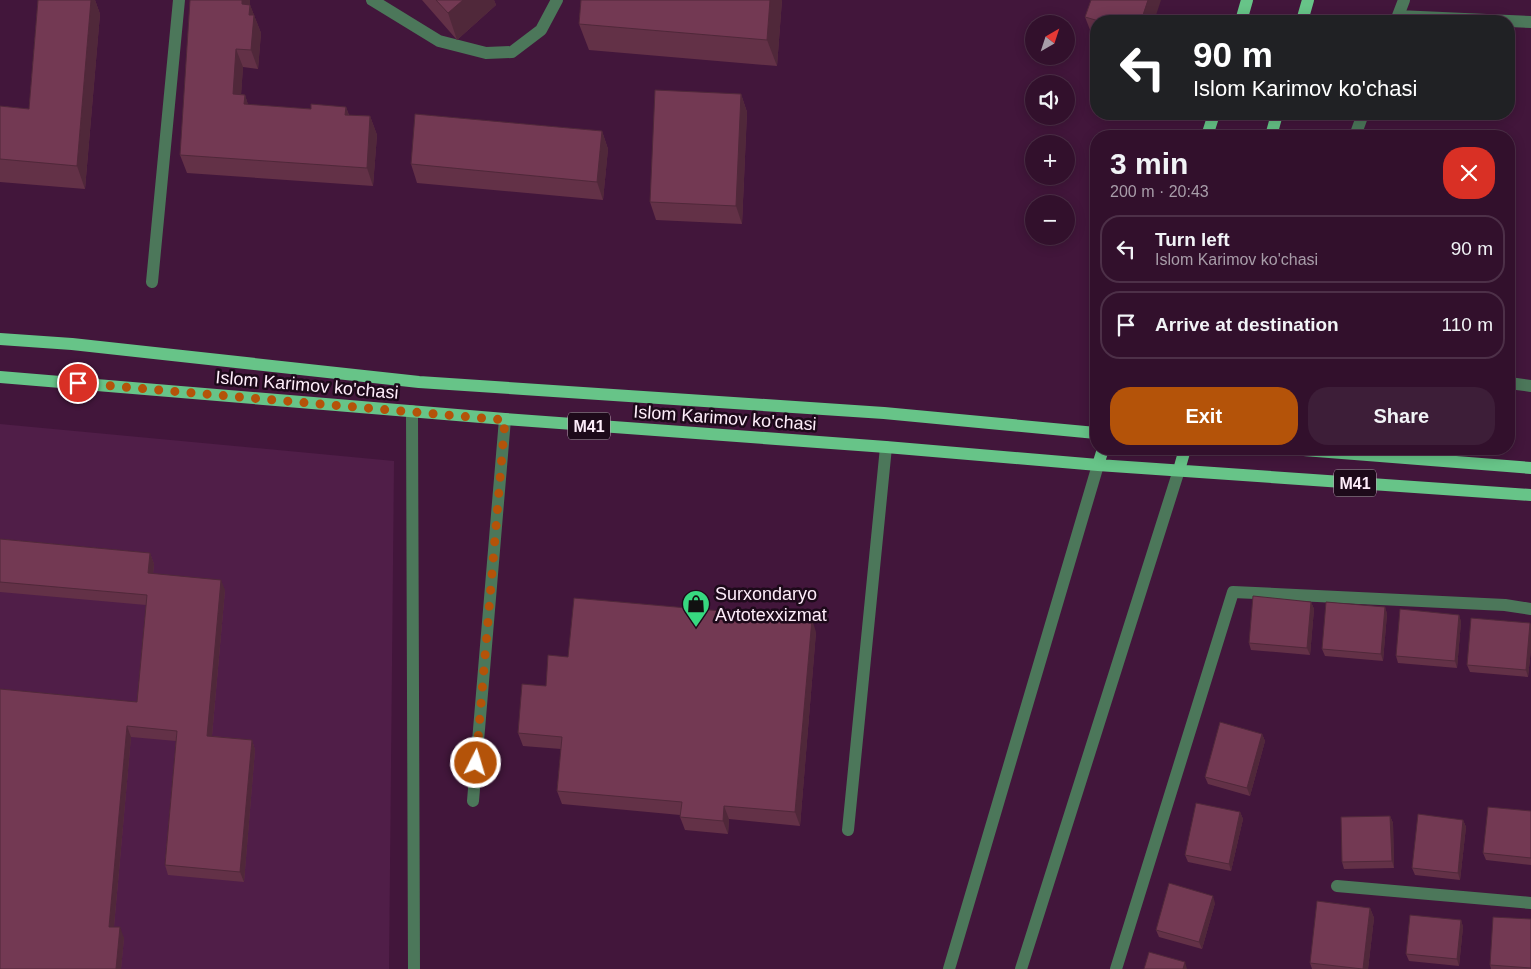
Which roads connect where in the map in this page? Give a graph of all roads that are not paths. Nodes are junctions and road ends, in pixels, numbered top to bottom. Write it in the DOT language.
graph roads {
  1 [pos="179,0"];
  2 [pos="372,0"];
  3 [pos="557,0"];
  4 [pos="1247,0"];
  5 [pos="1308,0"];
  6 [pos="1404,0"];
  7 [pos="1243,15"];
  8 [pos="1304,15"];
  9 [pos="1398,15"];
  10 [pos="1515,22"];
  11 [pos="1531,22"];
  12 [pos="152,282"];
  13 [pos="0,338"];
  14 [pos="0,376"];
  15 [pos="1515,385"];
  16 [pos="1531,386"];
  17 [pos="412,411"];
  18 [pos="505,420"];
  19 [pos="1090,432"];
  20 [pos="886,447"];
  21 [pos="1101,455"];
  22 [pos="1183,455"];
  23 [pos="1367,455"];
  24 [pos="1098,465"];
  25 [pos="1531,468"];
  26 [pos="1179,470"];
  27 [pos="1531,495"];
  28 [pos="1531,609"];
  29 [pos="473,801"];
  30 [pos="848,830"];
  31 [pos="1337,886"];
  32 [pos="1531,904"];
  33 [pos="414,969"];
  34 [pos="948,969"];
  35 [pos="1021,969"];
  36 [pos="1116,969"];
  1 -- 12 [label="street"];
  2 -- 3 [label="street"];
  4 -- 7 [label="main road"];
  5 -- 8 [label="main road"];
  6 -- 9 [label="street"];
  10 -- 11 [label="street"];
  13 -- 19 [label="main road, Islom Karimov ko'chasi / M41"];
  14 -- 17 [label="main road, Islom Karimov ko'chasi / M41"];
  15 -- 16 [label="street"];
  17 -- 18 [label="main road, Islom Karimov ko'chasi / M41"];
  17 -- 33 [label="street"];
  18 -- 20 [label="main road, Islom Karimov ko'chasi / M41"];
  18 -- 29 [label="street"];
  20 -- 24 [label="main road, Islom Karimov ko'chasi / M41"];
  20 -- 30 [label="street"];
  21 -- 24 [label="main road"];
  22 -- 26 [label="main road"];
  23 -- 25 [label="main road, M41"];
  24 -- 26 [label="main road, Islom Karimov ko'chasi / M41"];
  24 -- 34 [label="street"];
  26 -- 27 [label="main road, M41"];
  26 -- 35 [label="street"];
  28 -- 36 [label="street"];
  31 -- 32 [label="street"];
}
